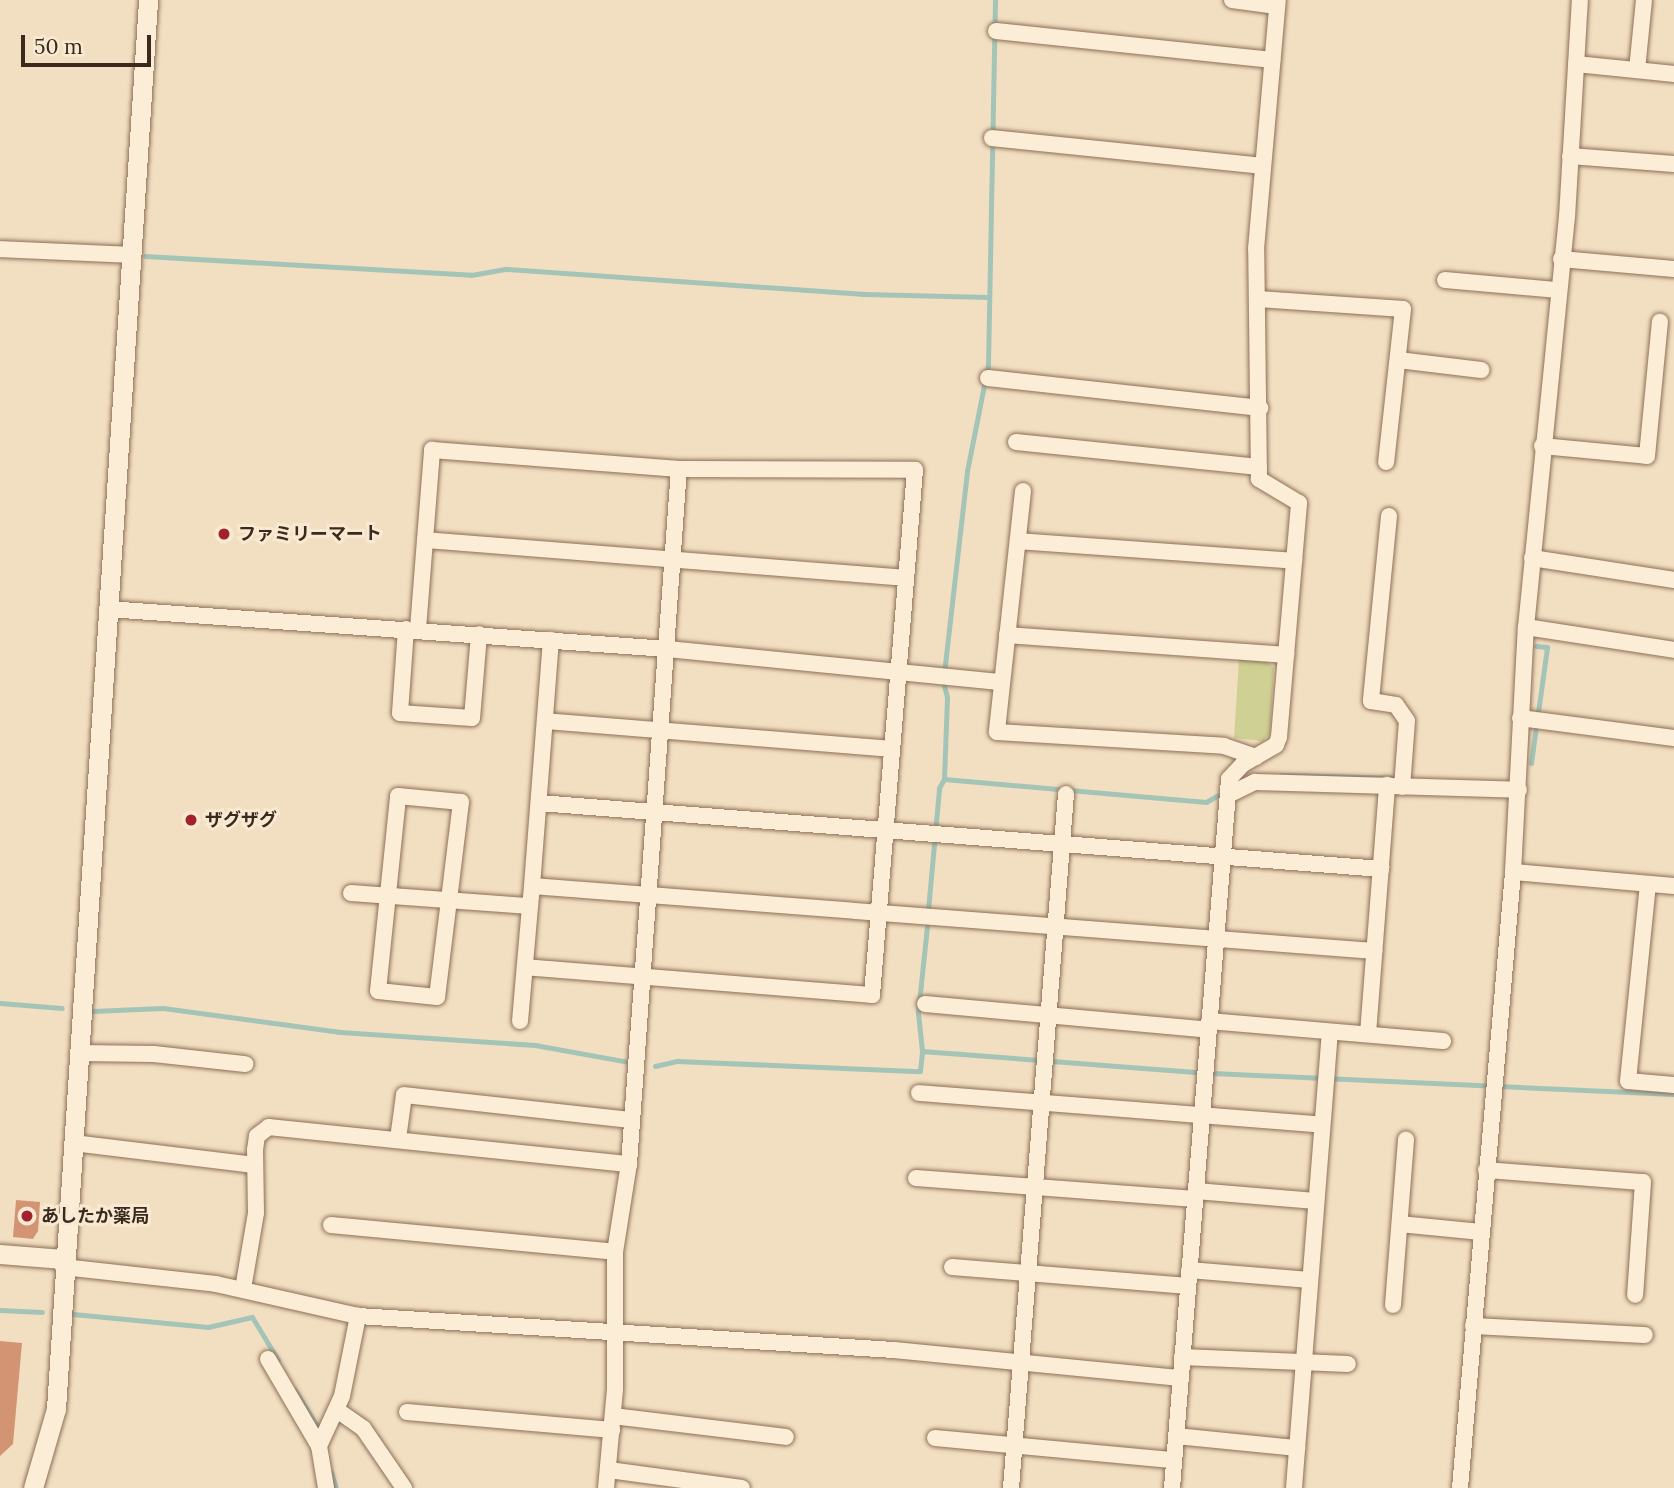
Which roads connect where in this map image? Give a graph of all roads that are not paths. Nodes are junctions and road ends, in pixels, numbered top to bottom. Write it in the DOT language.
graph roads {
  1 [pos="148,0"];
  2 [pos="1232,0"];
  3 [pos="1580,0"];
  4 [pos="1644,0"];
  5 [pos="1277,3"];
  6 [pos="996,31"];
  7 [pos="1272,60"];
  8 [pos="1576,64"];
  9 [pos="1637,71"];
  10 [pos="1674,74"];
  11 [pos="992,138"];
  12 [pos="1570,156"];
  13 [pos="1674,164"];
  14 [pos="1263,166"];
  15 [pos="0,249"];
  16 [pos="131,255"];
  17 [pos="1561,259"];
  18 [pos="1674,270"];
  19 [pos="1445,280"];
  20 [pos="1556,290"];
  21 [pos="1259,299"];
  22 [pos="1660,322"];
  23 [pos="1398,360"];
  24 [pos="1481,370"];
  25 [pos="988,378"];
  26 [pos="1260,408"];
  27 [pos="1016,442"];
  28 [pos="1542,446"];
  29 [pos="1386,462"];
  30 [pos="1259,467"];
  31 [pos="679,470"];
  32 [pos="1023,491"];
  33 [pos="1389,516"];
  34 [pos="425,540"];
  35 [pos="1018,541"];
  36 [pos="1532,558"];
  37 [pos="673,559"];
  38 [pos="1294,561"];
  39 [pos="905,578"];
  40 [pos="1674,580"];
  41 [pos="108,609"];
  42 [pos="1526,627"];
  43 [pos="412,629"];
  44 [pos="479,634"];
  45 [pos="1007,635"];
  46 [pos="551,640"];
  47 [pos="668,649"];
  48 [pos="1674,650"];
  49 [pos="1286,655"];
  50 [pos="897,671"];
  51 [pos="1002,682"];
  52 [pos="1520,718"];
  53 [pos="545,721"];
  54 [pos="662,731"];
  55 [pos="1674,738"];
  56 [pos="891,749"];
  57 [pos="1256,757"];
  58 [pos="1398,782"];
  59 [pos="1519,790"];
  60 [pos="1066,794"];
  61 [pos="1228,795"];
  62 [pos="539,803"];
  63 [pos="656,813"];
  64 [pos="885,830"];
  65 [pos="1062,843"];
  66 [pos="1223,857"];
  67 [pos="1381,869"];
  68 [pos="1513,872"];
  69 [pos="1648,884"];
  70 [pos="532,886"];
  71 [pos="1674,886"];
  72 [pos="351,893"];
  73 [pos="388,896"];
  74 [pos="650,896"];
  75 [pos="449,900"];
  76 [pos="530,906"];
  77 [pos="878,914"];
  78 [pos="1056,928"];
  79 [pos="1216,940"];
  80 [pos="1374,951"];
  81 [pos="524,967"];
  82 [pos="643,979"];
  83 [pos="925,1004"];
  84 [pos="1049,1015"];
  85 [pos="520,1021"];
  86 [pos="1209,1026"];
  87 [pos="1330,1032"];
  88 [pos="1368,1034"];
  89 [pos="1443,1041"];
  90 [pos="79,1053"];
  91 [pos="244,1065"];
  92 [pos="1674,1085"];
  93 [pos="919,1093"];
  94 [pos="1041,1105"];
  95 [pos="1202,1117"];
  96 [pos="632,1120"];
  97 [pos="1322,1125"];
  98 [pos="398,1139"];
  99 [pos="1406,1140"];
  100 [pos="73,1143"];
  101 [pos="629,1164"];
  102 [pos="255,1165"];
  103 [pos="1486,1170"];
  104 [pos="916,1178"];
  105 [pos="1034,1187"];
  106 [pos="1195,1195"];
  107 [pos="1316,1201"];
  108 [pos="1400,1224"];
  109 [pos="331,1225"];
  110 [pos="1481,1232"];
  111 [pos="615,1252"];
  112 [pos="0,1254"];
  113 [pos="63,1263"];
  114 [pos="952,1267"];
  115 [pos="1027,1275"];
  116 [pos="1189,1278"];
  117 [pos="1310,1280"];
  118 [pos="243,1289"];
  119 [pos="1635,1296"];
  120 [pos="1393,1305"];
  121 [pos="358,1316"];
  122 [pos="1473,1326"];
  123 [pos="615,1333"];
  124 [pos="1645,1335"];
  125 [pos="1182,1357"];
  126 [pos="268,1359"];
  127 [pos="1020,1362"];
  128 [pos="1304,1364"];
  129 [pos="1348,1364"];
  130 [pos="1181,1378"];
  131 [pos="337,1410"];
  132 [pos="407,1412"];
  133 [pos="612,1423"];
  134 [pos="1176,1436"];
  135 [pos="786,1437"];
  136 [pos="935,1438"];
  137 [pos="323,1443"];
  138 [pos="1014,1446"];
  139 [pos="1297,1448"];
  140 [pos="1174,1460"];
  141 [pos="609,1470"];
  142 [pos="33,1488"];
  143 [pos="326,1488"];
  144 [pos="404,1488"];
  145 [pos="606,1488"];
  146 [pos="742,1488"];
  147 [pos="1011,1488"];
  148 [pos="1171,1488"];
  149 [pos="1294,1488"];
  150 [pos="1460,1488"];
  1 -- 16 [label="street"];
  2 -- 5 [label="street"];
  3 -- 8 [label="street"];
  4 -- 9 [label="street"];
  5 -- 7 [label="street"];
  6 -- 7 [label="street"];
  7 -- 14 [label="street"];
  8 -- 9 [label="street"];
  8 -- 12 [label="street"];
  9 -- 10 [label="street"];
  11 -- 14 [label="street"];
  12 -- 13 [label="street"];
  12 -- 17 [label="street"];
  14 -- 21 [label="street"];
  15 -- 16 [label="street"];
  16 -- 41 [label="street"];
  17 -- 18 [label="street"];
  17 -- 20 [label="street"];
  19 -- 20 [label="street"];
  20 -- 28 [label="street"];
  21 -- 23 [label="street"];
  21 -- 26 [label="street"];
  22 -- 28 [label="street"];
  23 -- 24 [label="street"];
  23 -- 29 [label="street"];
  25 -- 26 [label="street"];
  26 -- 30 [label="street"];
  27 -- 30 [label="street"];
  28 -- 36 [label="street"];
  30 -- 38 [label="street"];
  31 -- 34 [label="street"];
  31 -- 37 [label="street"];
  31 -- 39 [label="street"];
  32 -- 35 [label="street"];
  33 -- 58 [label="street"];
  34 -- 37 [label="street"];
  34 -- 43 [label="street"];
  35 -- 38 [label="street"];
  35 -- 45 [label="street"];
  36 -- 40 [label="street"];
  36 -- 42 [label="street"];
  37 -- 39 [label="street"];
  37 -- 47 [label="street"];
  38 -- 49 [label="street"];
  39 -- 50 [label="street"];
  41 -- 43 [label="street"];
  41 -- 90 [label="street"];
  42 -- 48 [label="street"];
  42 -- 52 [label="street"];
  43 -- 44 [label="street"];
  43 -- 44 [label="street"];
  44 -- 46 [label="street"];
  45 -- 49 [label="street"];
  45 -- 51 [label="street"];
  46 -- 47 [label="street"];
  46 -- 53 [label="street"];
  47 -- 50 [label="street"];
  47 -- 54 [label="street"];
  49 -- 57 [label="street"];
  50 -- 51 [label="street"];
  50 -- 56 [label="street"];
  51 -- 57 [label="street"];
  52 -- 55 [label="street"];
  52 -- 59 [label="street"];
  53 -- 54 [label="street"];
  53 -- 62 [label="street"];
  54 -- 56 [label="street"];
  54 -- 63 [label="street"];
  56 -- 64 [label="street"];
  57 -- 61 [label="street"];
  58 -- 59 [label="street"];
  58 -- 61 [label="street"];
  58 -- 67 [label="street"];
  59 -- 68 [label="street"];
  60 -- 65 [label="street"];
  61 -- 66 [label="street"];
  62 -- 63 [label="street"];
  62 -- 70 [label="street"];
  63 -- 64 [label="street"];
  63 -- 74 [label="street"];
  64 -- 65 [label="street"];
  64 -- 77 [label="street"];
  65 -- 66 [label="street"];
  65 -- 78 [label="street"];
  66 -- 67 [label="street"];
  66 -- 79 [label="street"];
  67 -- 80 [label="street"];
  68 -- 69 [label="street"];
  68 -- 103 [label="street"];
  69 -- 71 [label="street"];
  69 -- 92 [label="street"];
  70 -- 74 [label="street"];
  70 -- 76 [label="street"];
  72 -- 73 [label="street"];
  73 -- 75 [label="street"];
  73 -- 75 [label="street"];
  73 -- 75 [label="street"];
  74 -- 77 [label="street"];
  74 -- 82 [label="street"];
  75 -- 76 [label="street"];
  76 -- 81 [label="street"];
  77 -- 78 [label="street"];
  77 -- 82 [label="street"];
  78 -- 79 [label="street"];
  78 -- 84 [label="street"];
  79 -- 80 [label="street"];
  79 -- 86 [label="street"];
  80 -- 88 [label="street"];
  81 -- 82 [label="street"];
  81 -- 85 [label="street"];
  82 -- 96 [label="street"];
  83 -- 84 [label="street"];
  84 -- 86 [label="street"];
  84 -- 94 [label="street"];
  86 -- 87 [label="street"];
  86 -- 95 [label="street"];
  87 -- 88 [label="street"];
  87 -- 97 [label="street"];
  88 -- 89 [label="street"];
  90 -- 91 [label="street"];
  90 -- 100 [label="street"];
  93 -- 94 [label="street"];
  94 -- 95 [label="street"];
  94 -- 105 [label="street"];
  95 -- 97 [label="street"];
  95 -- 106 [label="street"];
  96 -- 98 [label="street"];
  96 -- 101 [label="street"];
  97 -- 107 [label="street"];
  98 -- 101 [label="street"];
  98 -- 102 [label="street"];
  99 -- 108 [label="street"];
  100 -- 102 [label="street"];
  100 -- 113 [label="street"];
  101 -- 111 [label="street"];
  102 -- 118 [label="street"];
  103 -- 110 [label="street"];
  103 -- 119 [label="street"];
  104 -- 105 [label="street"];
  105 -- 106 [label="street"];
  105 -- 115 [label="street"];
  106 -- 107 [label="street"];
  106 -- 116 [label="street"];
  107 -- 117 [label="street"];
  108 -- 110 [label="street"];
  108 -- 120 [label="street"];
  109 -- 111 [label="street"];
  110 -- 122 [label="street"];
  111 -- 123 [label="street"];
  112 -- 113 [label="street"];
  113 -- 118 [label="street"];
  113 -- 142 [label="street"];
  114 -- 115 [label="street"];
  115 -- 116 [label="street"];
  115 -- 127 [label="street"];
  116 -- 117 [label="street"];
  116 -- 125 [label="street"];
  117 -- 128 [label="street"];
  118 -- 121 [label="street"];
  121 -- 123 [label="street"];
  121 -- 131 [label="street"];
  122 -- 124 [label="street"];
  122 -- 150 [label="street"];
  123 -- 127 [label="street"];
  123 -- 133 [label="street"];
  125 -- 128 [label="street"];
  125 -- 130 [label="street"];
  126 -- 137 [label="street"];
  127 -- 130 [label="street"];
  127 -- 138 [label="street"];
  128 -- 129 [label="street"];
  128 -- 139 [label="street"];
  130 -- 134 [label="street"];
  131 -- 137 [label="street"];
  131 -- 144 [label="street"];
  132 -- 133 [label="street"];
  133 -- 135 [label="street"];
  133 -- 141 [label="street"];
  134 -- 139 [label="street"];
  134 -- 140 [label="street"];
  136 -- 138 [label="street"];
  137 -- 143 [label="street"];
  138 -- 140 [label="street"];
  138 -- 147 [label="street"];
  139 -- 149 [label="street"];
  140 -- 148 [label="street"];
  141 -- 145 [label="street"];
  141 -- 146 [label="street"];
}
